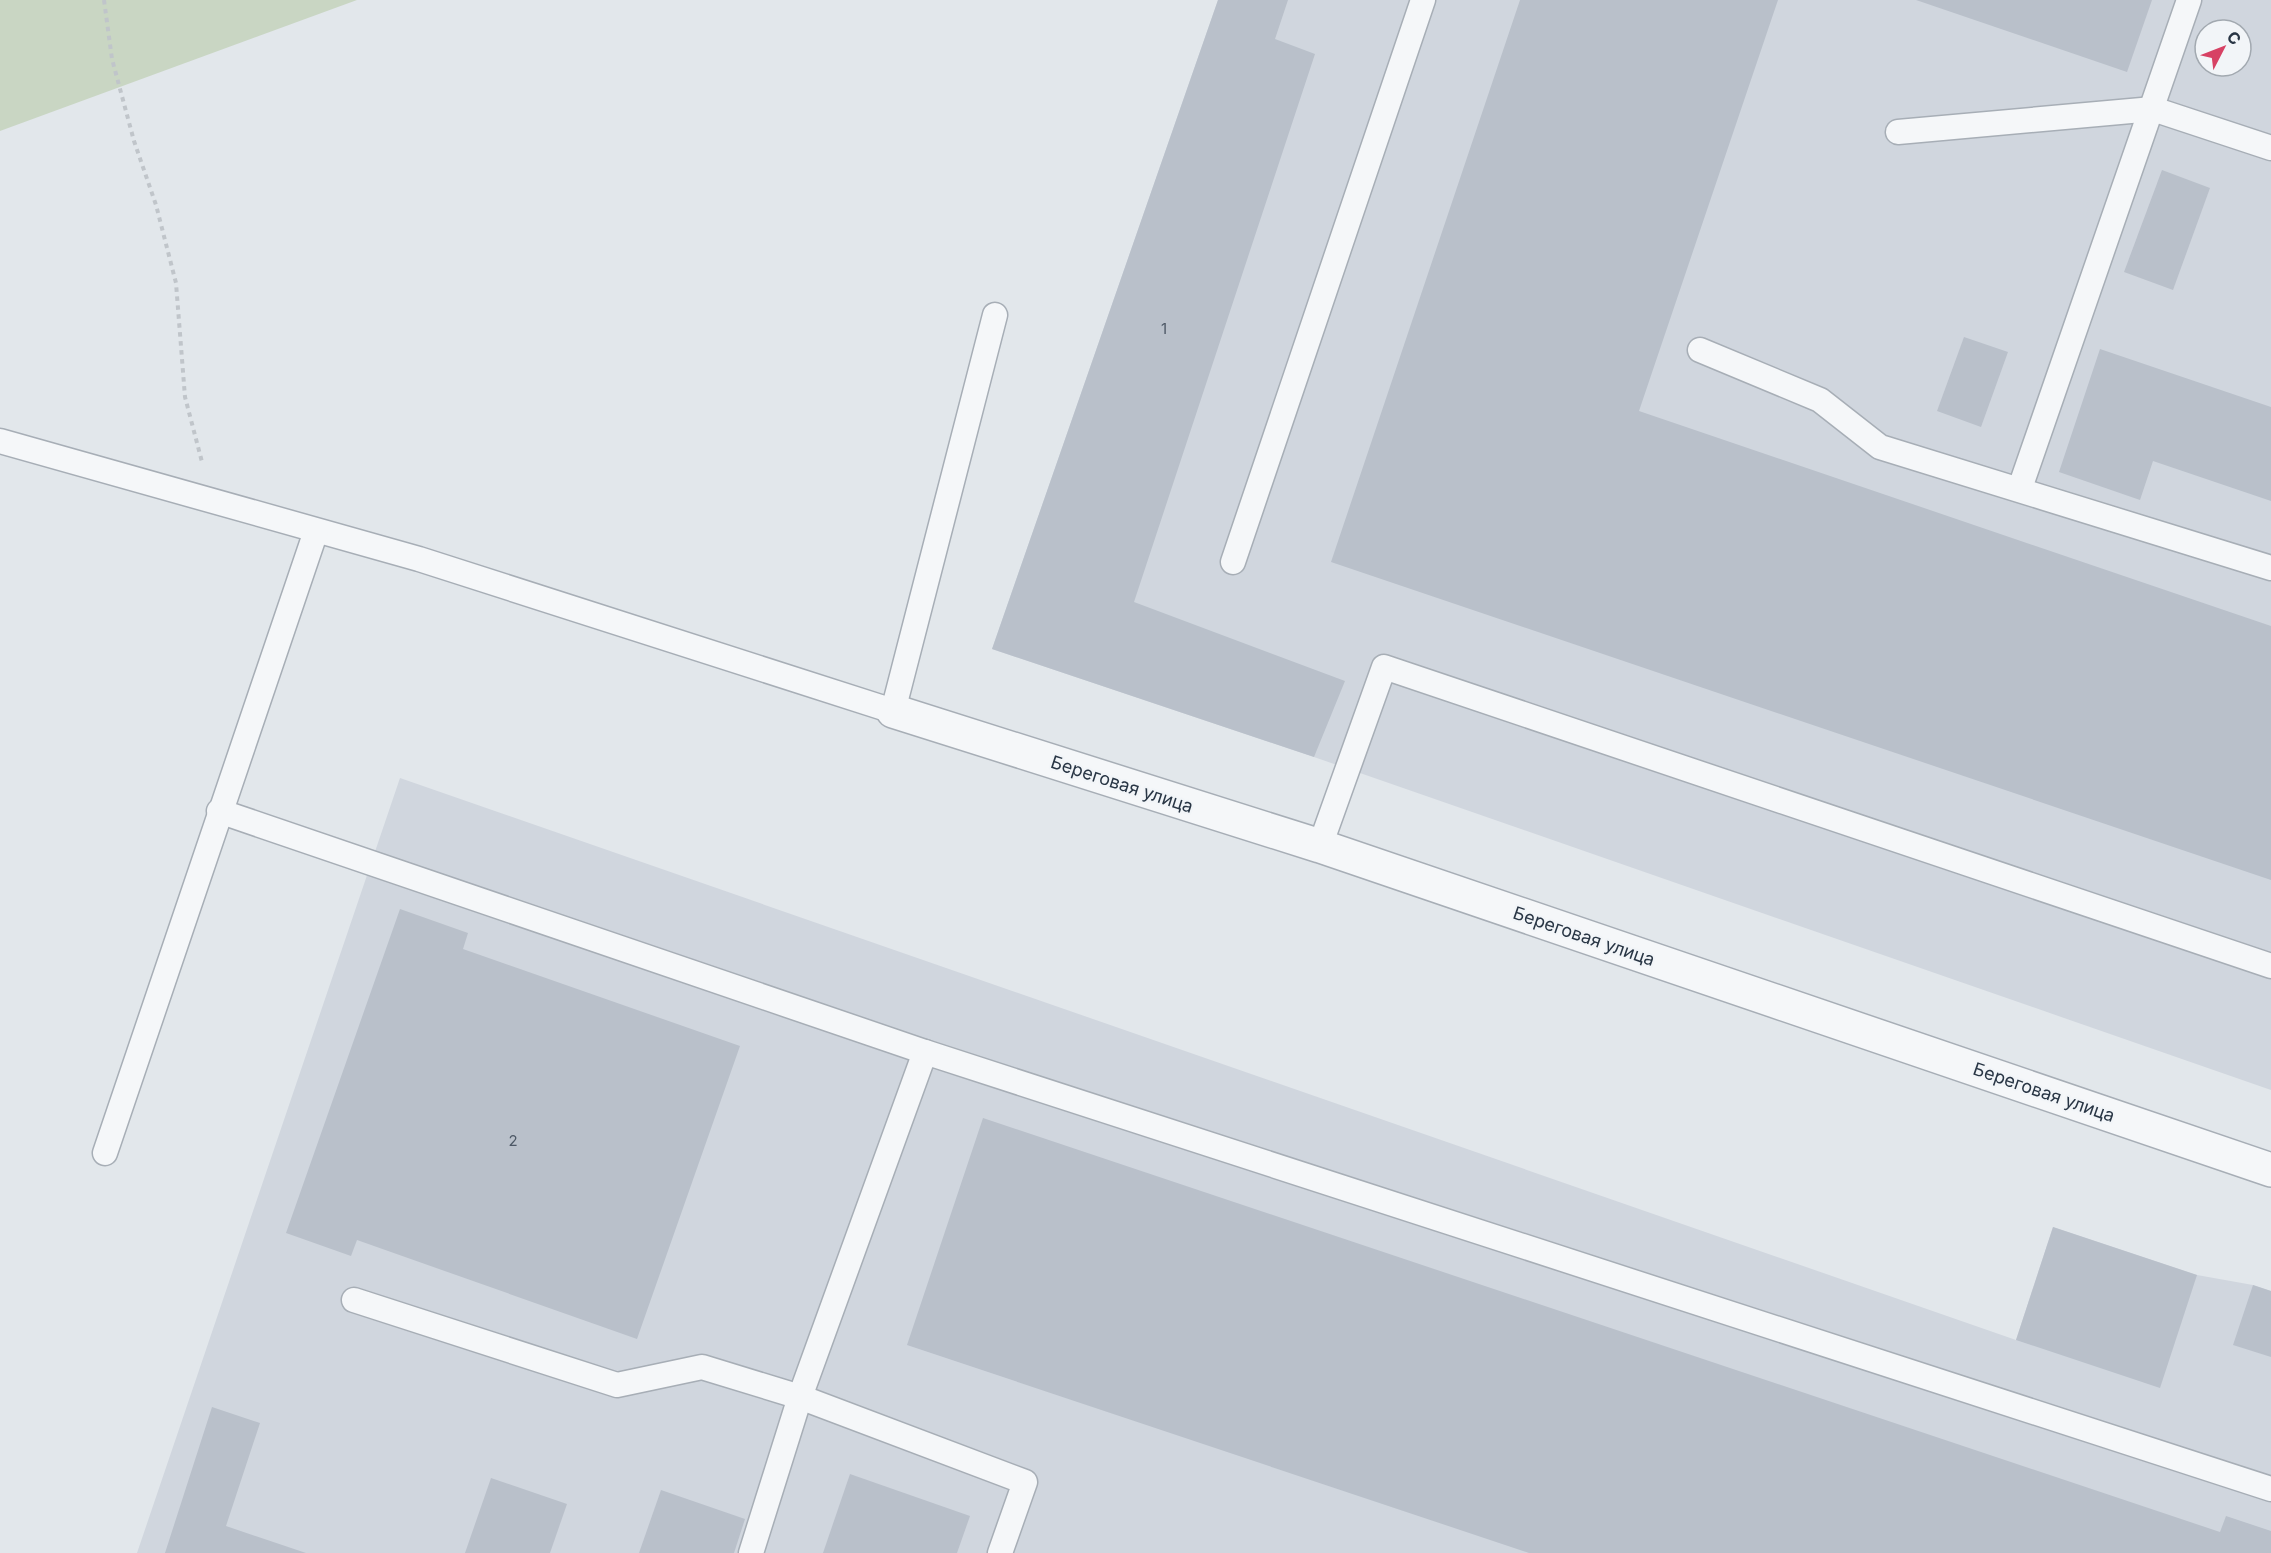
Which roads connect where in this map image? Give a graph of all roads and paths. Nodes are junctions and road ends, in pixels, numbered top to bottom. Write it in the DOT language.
graph roads {
  1 [pos="104,0"];
  2 [pos="1422,0"];
  3 [pos="2189,0"];
  4 [pos="2153,109"];
  5 [pos="1898,132"];
  6 [pos="2271,148"];
  7 [pos="995,315"];
  8 [pos="1700,350"];
  9 [pos="0,441"];
  10 [pos="2020,488"];
  11 [pos="214,503"];
  12 [pos="316,531"];
  13 [pos="1233,562"];
  14 [pos="2271,568"];
  15 [pos="893,711"];
  16 [pos="219,811"];
  17 [pos="1320,846"];
  18 [pos="2271,966"];
  19 [pos="925,1052"];
  20 [pos="105,1153"];
  21 [pos="2271,1170"];
  22 [pos="354,1299"];
  23 [pos="800,1397"];
  24 [pos="2271,1489"];
  25 [pos="751,1553"];
  26 [pos="1000,1553"];
  1 -- 11 [label="path"];
  2 -- 13 [label="lane"];
  3 -- 4 [label="lane"];
  4 -- 5 [label="lane"];
  4 -- 6 [label="lane"];
  4 -- 10 [label="lane"];
  7 -- 15 [label="lane"];
  8 -- 10 [label="lane"];
  9 -- 11 [label="lane"];
  10 -- 14 [label="lane"];
  11 -- 12 [label="lane"];
  12 -- 15 [label="lane"];
  12 -- 16 [label="lane"];
  15 -- 17 [label="street, Береговая улица"];
  16 -- 19 [label="lane"];
  16 -- 20 [label="lane"];
  17 -- 18 [label="lane"];
  17 -- 21 [label="street, Береговая улица"];
  19 -- 23 [label="lane"];
  19 -- 24 [label="lane"];
  22 -- 23 [label="lane"];
  23 -- 25 [label="lane"];
  23 -- 26 [label="lane"];
}
